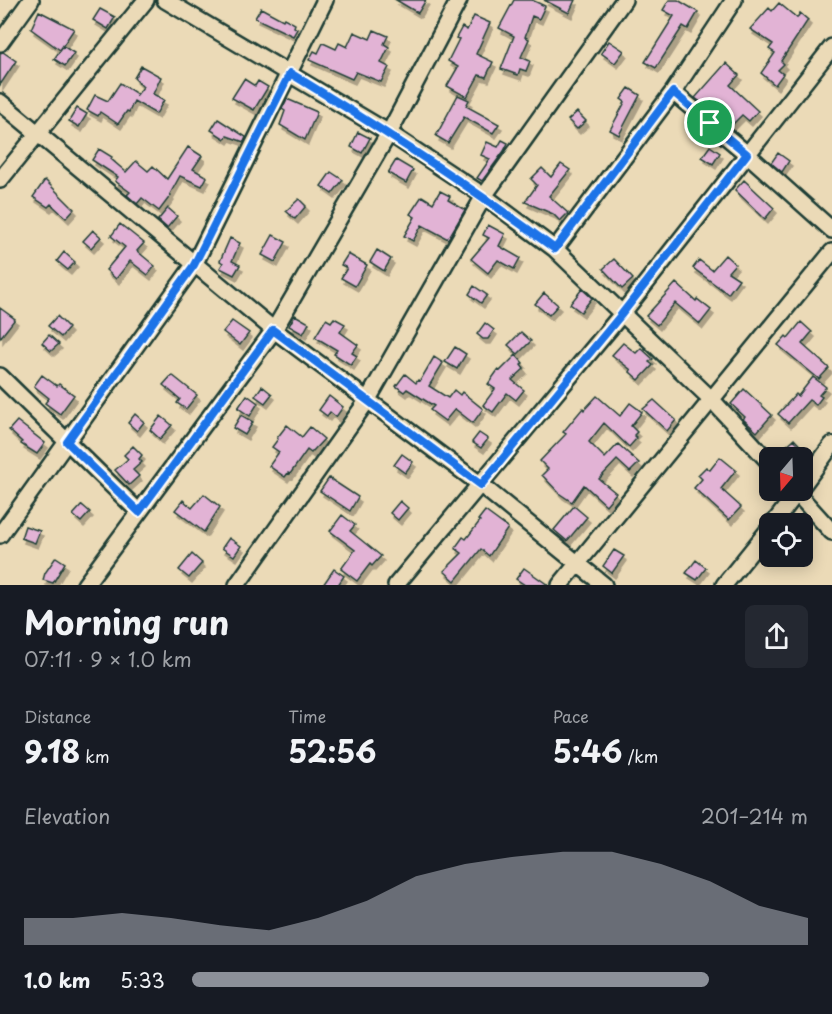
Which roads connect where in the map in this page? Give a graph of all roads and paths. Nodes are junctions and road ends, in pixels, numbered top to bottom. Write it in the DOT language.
graph roads {
  1 [pos="31,0"];
  2 [pos="146,0"];
  3 [pos="165,0"];
  4 [pos="324,0"];
  5 [pos="459,0"];
  6 [pos="624,0"];
  7 [pos="734,0"];
  8 [pos="0,43"];
  9 [pos="832,47"];
  10 [pos="290,73"];
  11 [pos="673,92"];
  12 [pos="0,102"];
  13 [pos="389,133"];
  14 [pos="38,134"];
  15 [pos="747,154"];
  16 [pos="0,180"];
  17 [pos="484,196"];
  18 [pos="832,230"];
  19 [pos="555,249"];
  20 [pos="832,252"];
  21 [pos="194,265"];
  22 [pos="621,315"];
  23 [pos="273,330"];
  24 [pos="0,376"];
  25 [pos="712,400"];
  26 [pos="367,401"];
  27 [pos="67,442"];
  28 [pos="832,445"];
  29 [pos="759,451"];
  30 [pos="813,470"];
  31 [pos="481,485"];
  32 [pos="807,501"];
  33 [pos="139,512"];
  34 [pos="832,532"];
  35 [pos="0,535"];
  36 [pos="759,542"];
  37 [pos="578,563"];
  38 [pos="85,585"];
  39 [pos="237,585"];
  40 [pos="396,585"];
  41 [pos="560,585"];
  42 [pos="604,585"];
  43 [pos="724,585"];
  1 -- 8 [label="street"];
  2 -- 14 [label="street"];
  3 -- 10 [label="street"];
  4 -- 10 [label="street"];
  5 -- 13 [label="street"];
  6 -- 17 [label="street"];
  7 -- 11 [label="street"];
  9 -- 15 [label="street"];
  10 -- 13 [label="street"];
  10 -- 21 [label="street"];
  11 -- 15 [label="street"];
  11 -- 19 [label="street"];
  12 -- 14 [label="street"];
  13 -- 17 [label="street"];
  13 -- 23 [label="street"];
  14 -- 16 [label="street"];
  14 -- 21 [label="street"];
  15 -- 18 [label="street"];
  15 -- 22 [label="street"];
  17 -- 19 [label="street"];
  17 -- 26 [label="street"];
  19 -- 22 [label="street"];
  20 -- 25 [label="street"];
  21 -- 23 [label="street"];
  21 -- 27 [label="street"];
  22 -- 25 [label="street"];
  22 -- 31 [label="street"];
  23 -- 26 [label="street"];
  23 -- 33 [label="street"];
  24 -- 27 [label="street"];
  25 -- 29 [label="street"];
  25 -- 37 [label="street"];
  26 -- 31 [label="street"];
  26 -- 39 [label="street"];
  27 -- 33 [label="street"];
  27 -- 35 [label="street"];
  28 -- 30 [label="street"];
  31 -- 37 [label="street"];
  31 -- 40 [label="street"];
  32 -- 34 [label="street"];
  33 -- 38 [label="street"];
  36 -- 43 [label="street"];
  37 -- 41 [label="street"];
  37 -- 42 [label="street"];
}
